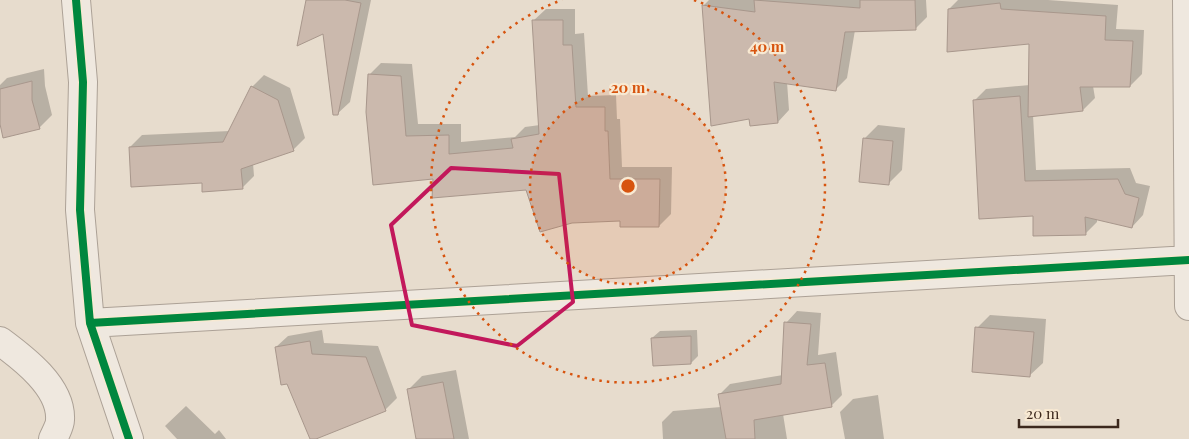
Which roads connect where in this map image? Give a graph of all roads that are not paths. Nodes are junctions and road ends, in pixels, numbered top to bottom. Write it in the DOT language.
graph roads {
  1 [pos="76,0"];
  2 [pos="1187,0"];
  3 [pos="1189,260"];
  4 [pos="1189,306"];
  5 [pos="90,323"];
  6 [pos="0,341"];
  7 [pos="122,437"];
  8 [pos="53,439"];
  1 -- 5 [label="street"];
  2 -- 3 [label="street"];
  3 -- 4 [label="street"];
  3 -- 5 [label="street"];
  5 -- 7 [label="street"];
  6 -- 8 [label="street"];
}
